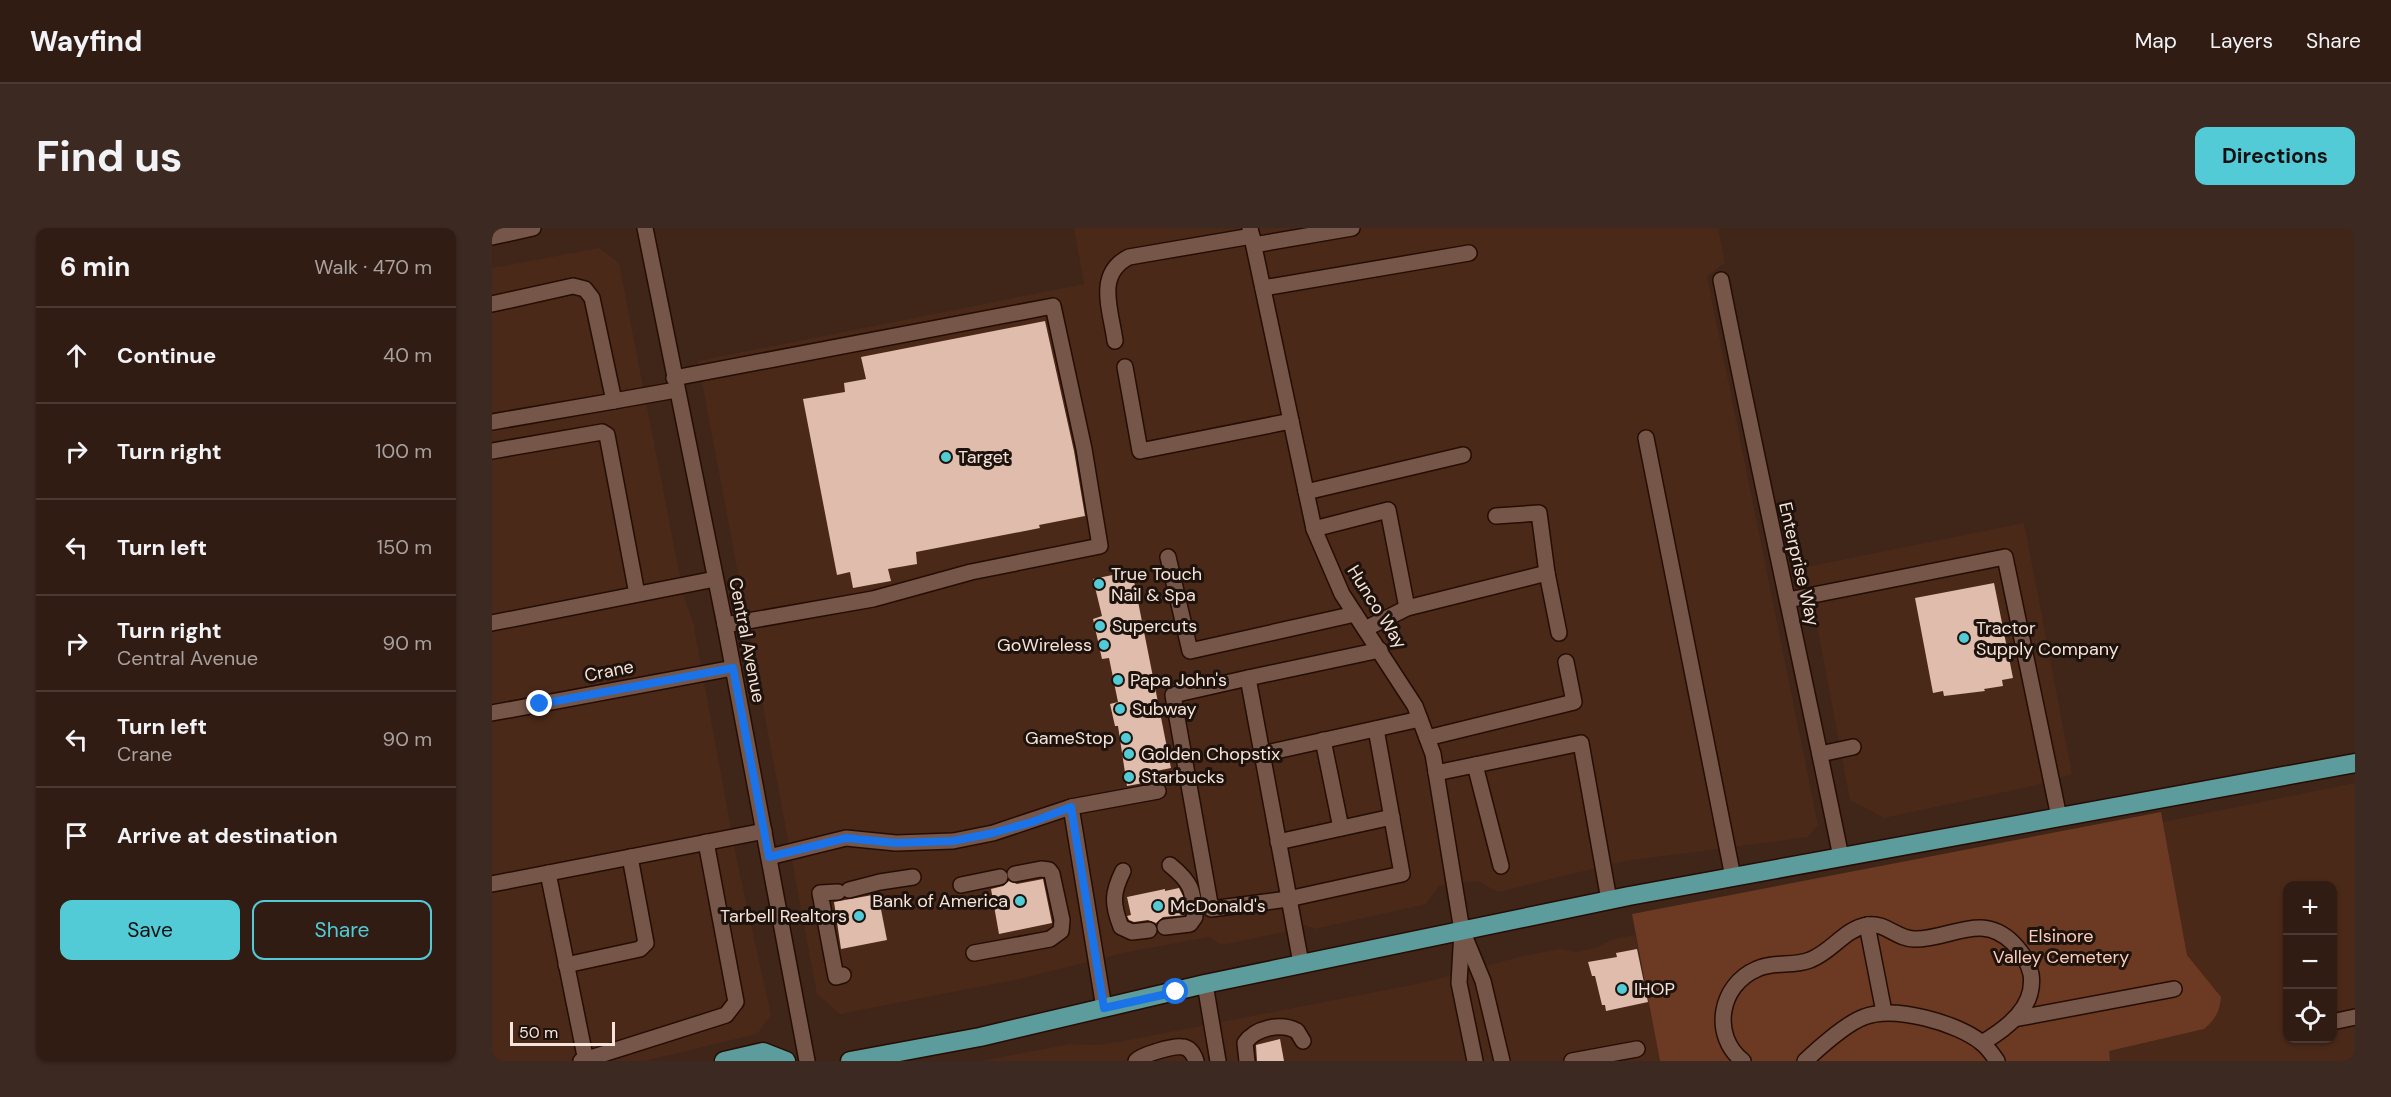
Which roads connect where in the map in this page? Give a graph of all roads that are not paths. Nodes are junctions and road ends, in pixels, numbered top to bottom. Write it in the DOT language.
graph roads {
  1 [pos="533,228"];
  2 [pos="645,228"];
  3 [pos="1352,228"];
  4 [pos="492,237"];
  5 [pos="1252,237"];
  6 [pos="1469,253"];
  7 [pos="1721,280"];
  8 [pos="1263,288"];
  9 [pos="492,304"];
  10 [pos="1115,341"];
  11 [pos="1125,367"];
  12 [pos="675,384"];
  13 [pos="614,401"];
  14 [pos="1291,421"];
  15 [pos="492,422"];
  16 [pos="1646,438"];
  17 [pos="492,451"];
  18 [pos="1463,455"];
  19 [pos="1306,492"];
  20 [pos="1496,516"];
  21 [pos="1314,529"];
  22 [pos="1168,557"];
  23 [pos="1547,573"];
  24 [pos="715,579"];
  25 [pos="637,594"];
  26 [pos="1788,600"];
  27 [pos="1407,608"];
  28 [pos="1355,614"];
  29 [pos="492,623"];
  30 [pos="724,625"];
  31 [pos="1365,629"];
  32 [pos="1559,633"];
  33 [pos="1380,651"];
  34 [pos="1566,662"];
  35 [pos="733,668"];
  36 [pos="1248,678"];
  37 [pos="492,713"];
  38 [pos="1420,719"];
  39 [pos="1376,729"];
  40 [pos="1427,738"];
  41 [pos="1323,740"];
  42 [pos="1853,747"];
  43 [pos="1262,754"];
  44 [pos="1820,754"];
  45 [pos="2355,763"];
  46 [pos="1475,765"];
  47 [pos="1436,773"];
  48 [pos="1158,791"];
  49 [pos="1071,807"];
  50 [pos="1392,817"];
  51 [pos="2059,817"];
  52 [pos="1341,828"];
  53 [pos="764,831"];
  54 [pos="706,842"];
  55 [pos="1278,842"];
  56 [pos="630,857"];
  57 [pos="769,857"];
  58 [pos="1842,857"];
  59 [pos="1170,865"];
  60 [pos="1501,866"];
  61 [pos="1123,871"];
  62 [pos="548,873"];
  63 [pos="1016,874"];
  64 [pos="1000,877"];
  65 [pos="1733,877"];
  66 [pos="913,878"];
  67 [pos="492,884"];
  68 [pos="961,885"];
  69 [pos="1288,898"];
  70 [pos="1609,900"];
  71 [pos="1867,926"];
  72 [pos="1165,927"];
  73 [pos="1149,930"];
  74 [pos="1462,931"];
  75 [pos="974,953"];
  76 [pos="1301,963"];
  77 [pos="566,966"];
  78 [pos="843,975"];
  79 [pos="1205,984"];
  80 [pos="2174,989"];
  81 [pos="1104,1008"];
  82 [pos="1884,1012"];
  83 [pos="2355,1017"];
  84 [pos="2014,1019"];
  85 [pos="2337,1021"];
  86 [pos="1303,1041"];
  87 [pos="1982,1043"];
  88 [pos="1637,1049"];
  89 [pos="584,1060"];
  90 [pos="724,1061"];
  91 [pos="786,1061"];
  92 [pos="807,1061"];
  93 [pos="850,1061"];
  94 [pos="1136,1061"];
  95 [pos="1196,1061"];
  96 [pos="1218,1061"];
  97 [pos="1247,1061"];
  98 [pos="1475,1061"];
  99 [pos="1502,1061"];
  100 [pos="1572,1061"];
  101 [pos="1743,1061"];
  102 [pos="1806,1061"];
  103 [pos="1997,1061"];
  1 -- 4 [label="street"];
  2 -- 12 [label="street, Central Avenue"];
  3 -- 5 [label="street"];
  5 -- 8 [label="street, Hunco Way"];
  5 -- 10 [label="street"];
  6 -- 8 [label="street"];
  7 -- 26 [label="street, Enterprise Way"];
  8 -- 14 [label="street, Hunco Way"];
  9 -- 13 [label="street"];
  11 -- 14 [label="street"];
  12 -- 13 [label="street"];
  12 -- 24 [label="street, Central Avenue"];
  12 -- 30 [label="street"];
  13 -- 15 [label="street"];
  14 -- 19 [label="street, Hunco Way"];
  16 -- 65 [label="street"];
  17 -- 25 [label="street"];
  18 -- 19 [label="street"];
  19 -- 21 [label="street, Hunco Way"];
  20 -- 23 [label="street"];
  21 -- 27 [label="street"];
  21 -- 28 [label="street, Hunco Way"];
  22 -- 28 [label="street"];
  23 -- 27 [label="street"];
  23 -- 32 [label="street"];
  24 -- 25 [label="street"];
  24 -- 30 [label="street, Central Avenue"];
  25 -- 29 [label="street"];
  26 -- 44 [label="street, Enterprise Way"];
  26 -- 51 [label="street"];
  27 -- 31 [label="street"];
  28 -- 31 [label="street, Hunco Way"];
  30 -- 35 [label="street, Central Avenue"];
  31 -- 33 [label="street, Hunco Way"];
  33 -- 36 [label="street"];
  33 -- 38 [label="street, Hunco Way"];
  34 -- 40 [label="street"];
  35 -- 37 [label="street, Crane"];
  35 -- 53 [label="street, Central Avenue"];
  36 -- 43 [label="street"];
  36 -- 69 [label="street"];
  38 -- 39 [label="street"];
  38 -- 40 [label="street, Hunco Way"];
  39 -- 41 [label="street"];
  39 -- 50 [label="street"];
  40 -- 47 [label="street, Hunco Way"];
  41 -- 43 [label="street"];
  41 -- 52 [label="street"];
  42 -- 44 [label="street"];
  43 -- 55 [label="street"];
  44 -- 58 [label="street, Enterprise Way"];
  45 -- 51 [label="main road"];
  46 -- 47 [label="street"];
  46 -- 60 [label="street"];
  46 -- 70 [label="street"];
  47 -- 74 [label="street, Hunco Way"];
  48 -- 49 [label="street"];
  49 -- 57 [label="street"];
  49 -- 81 [label="street"];
  50 -- 52 [label="street"];
  50 -- 69 [label="street"];
  51 -- 58 [label="main road"];
  52 -- 55 [label="street"];
  53 -- 54 [label="street"];
  53 -- 57 [label="street, Central Avenue"];
  54 -- 56 [label="street"];
  54 -- 89 [label="street"];
  55 -- 69 [label="street"];
  56 -- 62 [label="street"];
  56 -- 77 [label="street"];
  57 -- 92 [label="street, Central Avenue"];
  58 -- 65 [label="main road"];
  59 -- 72 [label="street"];
  61 -- 73 [label="street"];
  62 -- 67 [label="street"];
  62 -- 77 [label="street"];
  63 -- 75 [label="street"];
  64 -- 68 [label="street"];
  65 -- 70 [label="main road"];
  66 -- 78 [label="street"];
  69 -- 76 [label="street"];
  70 -- 74 [label="main road"];
  71 -- 82 [label="street"];
  71 -- 84 [label="street"];
  71 -- 101 [label="street"];
  74 -- 76 [label="main road"];
  74 -- 98 [label="street, Hunco Way"];
  74 -- 99 [label="street, Hunco Way"];
  76 -- 79 [label="main road"];
  77 -- 89 [label="street"];
  79 -- 81 [label="main road"];
  79 -- 96 [label="street"];
  80 -- 84 [label="street"];
  81 -- 93 [label="main road"];
  82 -- 87 [label="street"];
  82 -- 102 [label="street"];
  83 -- 85 [label="street"];
  84 -- 87 [label="street"];
  86 -- 97 [label="street"];
  87 -- 103 [label="street"];
  88 -- 100 [label="street"];
  90 -- 91 [label="main road"];
  94 -- 95 [label="street"];
}
